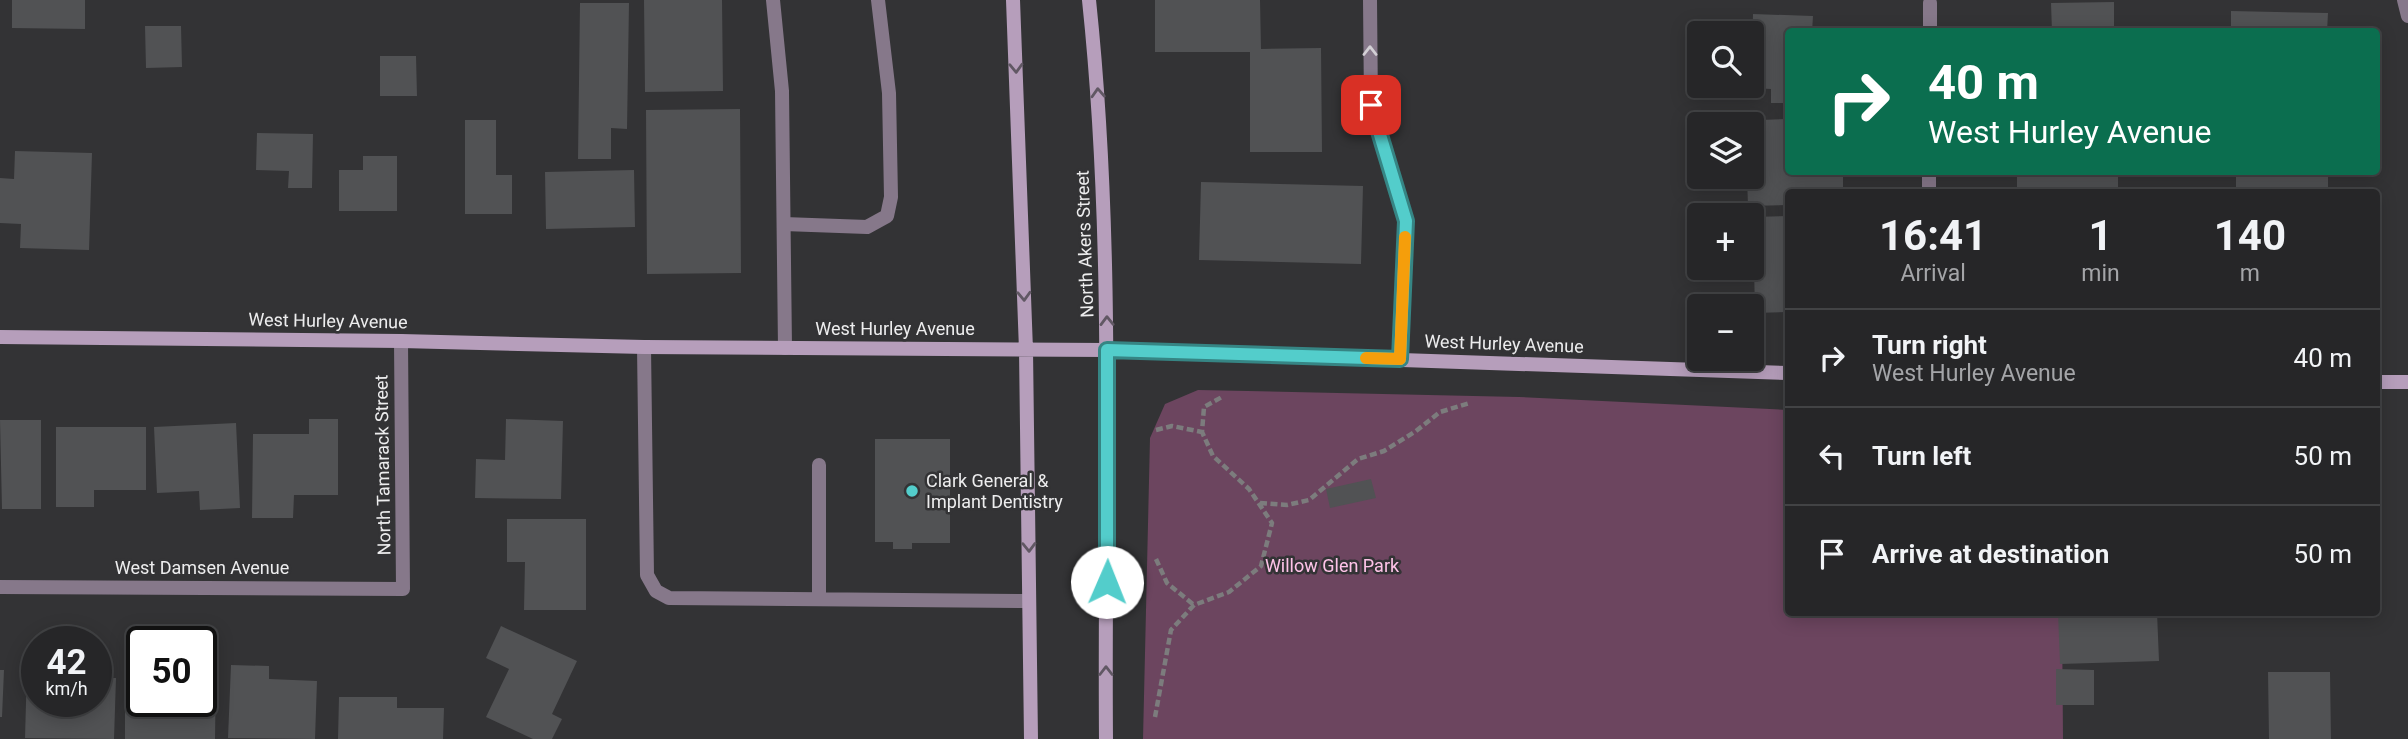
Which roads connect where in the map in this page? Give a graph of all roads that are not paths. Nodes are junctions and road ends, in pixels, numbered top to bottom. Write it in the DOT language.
graph roads {
  1 [pos="773,0"];
  2 [pos="878,0"];
  3 [pos="1013,0"];
  4 [pos="1089,0"];
  5 [pos="1370,0"];
  6 [pos="2404,0"];
  7 [pos="1930,3"];
  8 [pos="2408,16"];
  9 [pos="1930,28"];
  10 [pos="784,224"];
  11 [pos="0,337"];
  12 [pos="401,341"];
  13 [pos="644,347"];
  14 [pos="785,348"];
  15 [pos="1026,350"];
  16 [pos="1107,350"];
  17 [pos="1400,359"];
  18 [pos="1785,373"];
  19 [pos="2380,382"];
  20 [pos="2408,382"];
  21 [pos="818,465"];
  22 [pos="0,587"];
  23 [pos="403,589"];
  24 [pos="818,599"];
  25 [pos="1029,601"];
  26 [pos="1031,739"];
  27 [pos="1106,739"];
  1 -- 10 [label="street"];
  2 -- 10 [label="street"];
  3 -- 15 [label="street, one-way"];
  16 -- 4 [label="street, North Akers Street, one-way"];
  17 -- 5 [label="street, one-way"];
  6 -- 8 [label="street"];
  7 -- 9 [label="street"];
  10 -- 14 [label="street"];
  11 -- 12 [label="street, West Hurley Avenue"];
  12 -- 13 [label="street, West Hurley Avenue"];
  12 -- 23 [label="street, North Tamarack Street"];
  13 -- 14 [label="street, West Hurley Avenue"];
  13 -- 24 [label="street"];
  14 -- 15 [label="street, West Hurley Avenue"];
  15 -- 16 [label="street, West Hurley Avenue"];
  15 -- 25 [label="street, one-way"];
  16 -- 17 [label="street, West Hurley Avenue"];
  27 -- 16 [label="street, North Akers Street, one-way"];
  17 -- 18 [label="street, West Hurley Avenue"];
  19 -- 20 [label="street"];
  21 -- 24 [label="street"];
  22 -- 23 [label="street, West Damsen Avenue"];
  24 -- 25 [label="street"];
  25 -- 26 [label="street"];
}
